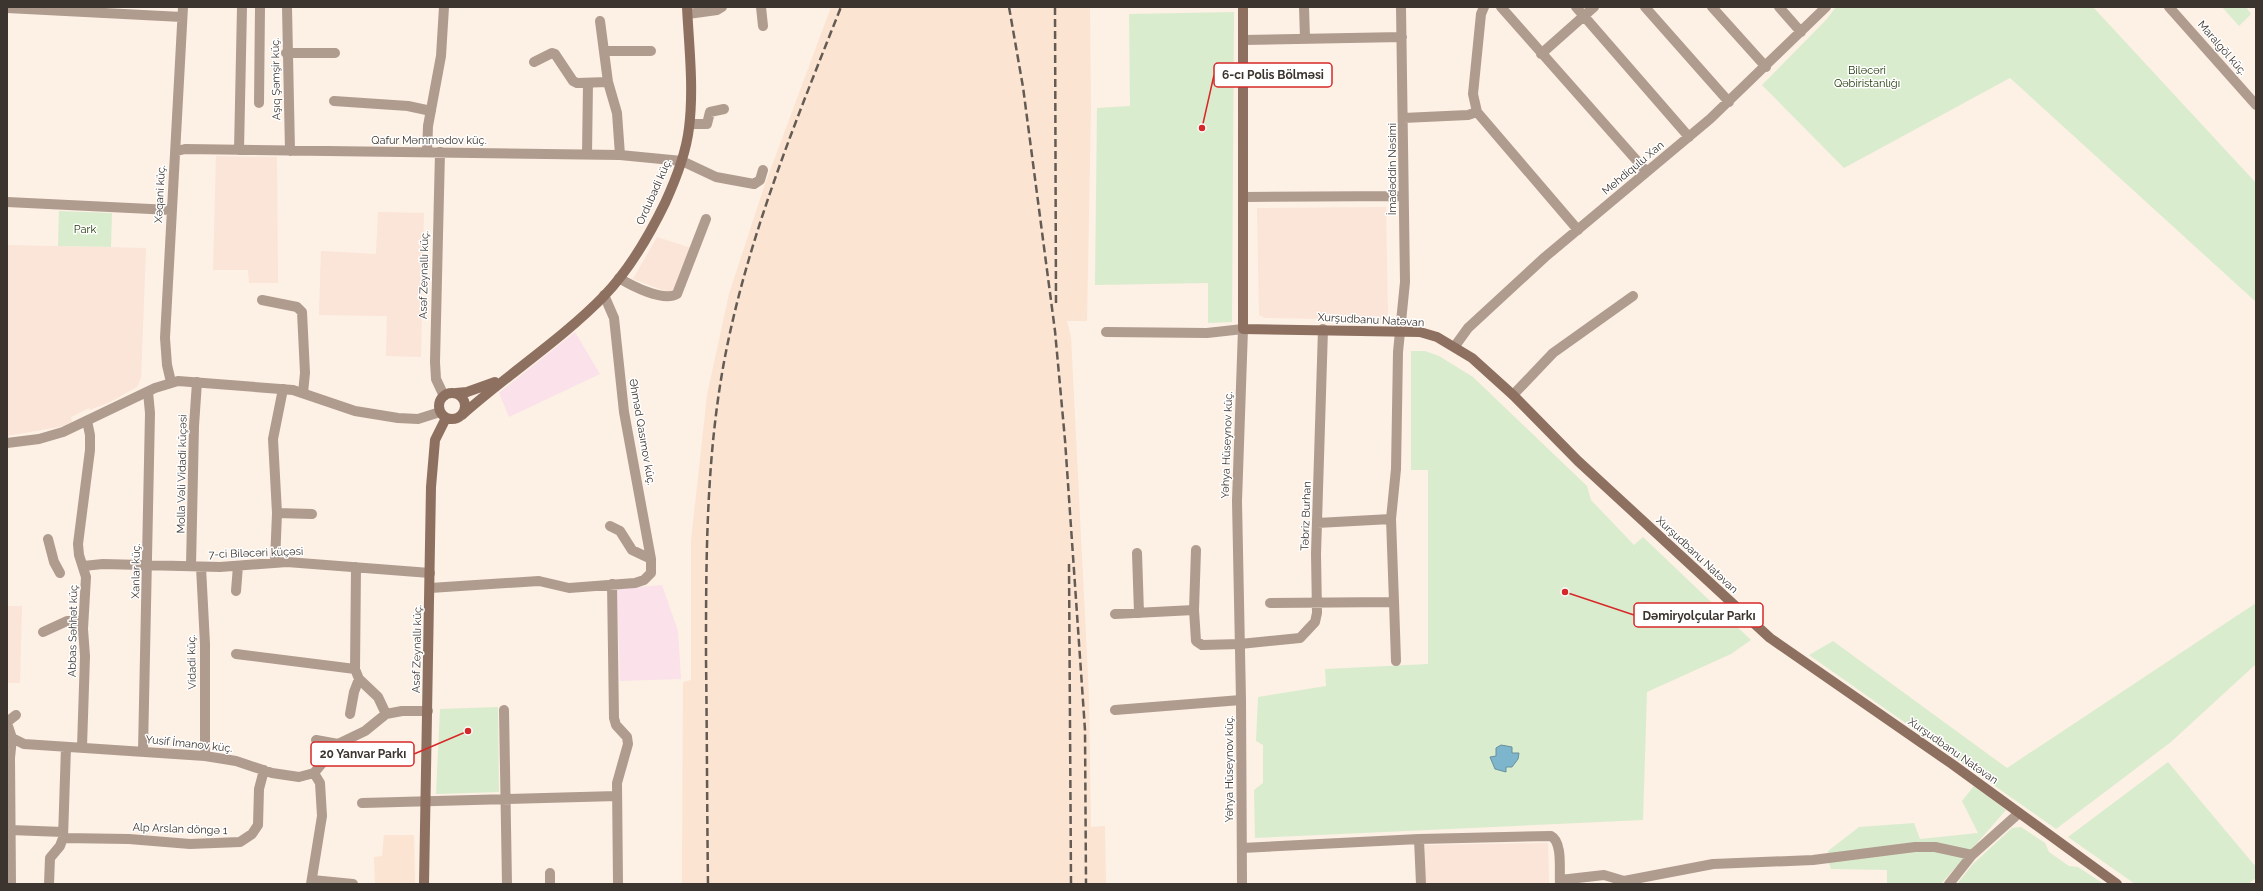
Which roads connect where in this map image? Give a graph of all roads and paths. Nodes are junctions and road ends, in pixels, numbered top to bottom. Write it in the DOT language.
graph roads {
  1 [pos="242,7"];
  2 [pos="260,7"];
  3 [pos="287,7"];
  4 [pos="444,7"];
  5 [pos="722,7"];
  6 [pos="761,7"];
  7 [pos="1243,7"];
  8 [pos="1304,7"];
  9 [pos="1401,7"];
  10 [pos="1484,7"];
  11 [pos="1501,7"];
  12 [pos="1576,7"];
  13 [pos="1594,7"];
  14 [pos="1645,7"];
  15 [pos="1712,7"];
  16 [pos="1779,7"];
  17 [pos="1826,7"];
  18 [pos="2169,7"];
  19 [pos="7,8"];
  20 [pos="687,11"];
  21 [pos="183,12"];
  22 [pos="1584,16"];
  23 [pos="600,21"];
  24 [pos="763,26"];
  25 [pos="1801,32"];
  26 [pos="1402,37"];
  27 [pos="1305,38"];
  28 [pos="1243,40"];
  29 [pos="604,51"];
  30 [pos="651,51"];
  31 [pos="286,53"];
  32 [pos="336,53"];
  33 [pos="1541,54"];
  34 [pos="534,62"];
  35 [pos="1766,67"];
  36 [pos="608,82"];
  37 [pos="588,83"];
  38 [pos="334,101"];
  39 [pos="1729,102"];
  40 [pos="259,103"];
  41 [pos="2256,105"];
  42 [pos="724,109"];
  43 [pos="431,111"];
  44 [pos="1477,112"];
  45 [pos="1404,118"];
  46 [pos="690,124"];
  47 [pos="1689,137"];
  48 [pos="177,150"];
  49 [pos="240,150"];
  50 [pos="290,151"];
  51 [pos="427,152"];
  52 [pos="440,152"];
  53 [pos="587,154"];
  54 [pos="620,156"];
  55 [pos="682,162"];
  56 [pos="763,170"];
  57 [pos="1646,171"];
  58 [pos="1403,196"];
  59 [pos="1244,197"];
  60 [pos="7,202"];
  61 [pos="171,210"];
  62 [pos="706,219"];
  63 [pos="1578,230"];
  64 [pos="619,278"];
  65 [pos="604,296"];
  66 [pos="1633,296"];
  67 [pos="262,300"];
  68 [pos="1243,329"];
  69 [pos="1323,329"];
  70 [pos="1401,331"];
  71 [pos="1106,332"];
  72 [pos="1455,346"];
  73 [pos="503,379"];
  74 [pos="171,382"];
  75 [pos="197,382"];
  76 [pos="282,389"];
  77 [pos="148,392"];
  78 [pos="303,393"];
  79 [pos="456,393"];
  80 [pos="1513,395"];
  81 [pos="444,396"];
  82 [pos="462,414"];
  83 [pos="443,415"];
  84 [pos="87,421"];
  85 [pos="7,443"];
  86 [pos="277,513"];
  87 [pos="312,514"];
  88 [pos="1392,519"];
  89 [pos="1317,523"];
  90 [pos="610,526"];
  91 [pos="48,539"];
  92 [pos="1196,550"];
  93 [pos="1137,553"];
  94 [pos="651,559"];
  95 [pos="275,562"];
  96 [pos="148,565"];
  97 [pos="82,566"];
  98 [pos="238,566"];
  99 [pos="356,566"];
  100 [pos="196,567"];
  101 [pos="60,573"];
  102 [pos="430,573"];
  103 [pos="612,584"];
  104 [pos="430,588"];
  105 [pos="236,591"];
  106 [pos="1317,602"];
  107 [pos="1394,602"];
  108 [pos="1270,603"];
  109 [pos="1194,610"];
  110 [pos="1139,613"];
  111 [pos="1115,614"];
  112 [pos="83,621"];
  113 [pos="43,632"];
  114 [pos="1240,644"];
  115 [pos="236,654"];
  116 [pos="1396,661"];
  117 [pos="357,674"];
  118 [pos="1241,700"];
  119 [pos="504,710"];
  120 [pos="1115,710"];
  121 [pos="428,711"];
  122 [pos="350,714"];
  123 [pos="386,714"];
  124 [pos="16,715"];
  125 [pos="7,723"];
  126 [pos="12,738"];
  127 [pos="316,740"];
  128 [pos="338,744"];
  129 [pos="66,747"];
  130 [pos="82,747"];
  131 [pos="143,751"];
  132 [pos="205,756"];
  133 [pos="264,770"];
  134 [pos="314,773"];
  135 [pos="617,796"];
  136 [pos="505,799"];
  137 [pos="426,801"];
  138 [pos="362,803"];
  139 [pos="2019,813"];
  140 [pos="63,835"];
  141 [pos="9,836"];
  142 [pos="1419,839"];
  143 [pos="1242,848"];
  144 [pos="1972,855"];
  145 [pos="550,873"];
  146 [pos="311,882"];
  147 [pos="1560,882"];
  148 [pos="10,884"];
  149 [pos="49,884"];
  150 [pos="353,884"];
  151 [pos="424,884"];
  152 [pos="507,884"];
  153 [pos="550,884"];
  154 [pos="618,884"];
  155 [pos="1242,884"];
  156 [pos="1421,884"];
  157 [pos="1949,884"];
  158 [pos="2117,884"];
  1 -- 49 [label="street"];
  2 -- 40 [label="street"];
  3 -- 31 [label="street, Aşıq Şəmşir küç."];
  4 -- 43 [label="street"];
  5 -- 20 [label="street"];
  6 -- 24 [label="street"];
  7 -- 28 [label="main road, Yəhya Hüseynov küç."];
  8 -- 27 [label="street"];
  9 -- 26 [label="street, İmadəddin Nəsimi"];
  10 -- 44 [label="street"];
  11 -- 33 [label="street"];
  12 -- 22 [label="street"];
  13 -- 22 [label="street"];
  14 -- 39 [label="street"];
  15 -- 35 [label="street"];
  16 -- 25 [label="street"];
  17 -- 25 [label="street, Mehdiqulu Xan"];
  18 -- 41 [label="street, Maralgöl küç."];
  19 -- 21 [label="street"];
  20 -- 46 [label="main road, Ordubadi küç."];
  21 -- 48 [label="street, Xəqani küç."];
  22 -- 33 [label="street"];
  22 -- 47 [label="street"];
  23 -- 29 [label="street"];
  25 -- 35 [label="street, Mehdiqulu Xan"];
  26 -- 27 [label="street"];
  26 -- 45 [label="street, İmadəddin Nəsimi"];
  27 -- 28 [label="street"];
  28 -- 59 [label="main road, Yəhya Hüseynov küç."];
  29 -- 30 [label="street"];
  29 -- 36 [label="street"];
  31 -- 32 [label="street"];
  31 -- 50 [label="street, Aşıq Şəmşir küç."];
  33 -- 57 [label="street"];
  34 -- 37 [label="street"];
  35 -- 39 [label="street, Mehdiqulu Xan"];
  36 -- 37 [label="street"];
  36 -- 54 [label="street"];
  37 -- 53 [label="street"];
  38 -- 43 [label="street"];
  39 -- 47 [label="street, Mehdiqulu Xan"];
  42 -- 46 [label="street"];
  43 -- 51 [label="street"];
  44 -- 45 [label="street"];
  44 -- 63 [label="street"];
  45 -- 58 [label="street, İmadəddin Nəsimi"];
  46 -- 55 [label="main road, Ordubadi küç."];
  47 -- 57 [label="street, Mehdiqulu Xan"];
  48 -- 49 [label="street, Qafur Məmmədov küç."];
  48 -- 61 [label="street, Xəqani küç."];
  49 -- 50 [label="street, Qafur Məmmədov küç."];
  50 -- 51 [label="street, Qafur Məmmədov küç."];
  51 -- 52 [label="street, Qafur Məmmədov küç."];
  52 -- 53 [label="street, Qafur Məmmədov küç."];
  52 -- 81 [label="street, Asəf Zeynallı küç."];
  53 -- 54 [label="street, Qafur Məmmədov küç."];
  54 -- 55 [label="street, Qafur Məmmədov küç."];
  55 -- 56 [label="street, Qafur Məmmədov küç."];
  55 -- 64 [label="main road, Ordubadi küç."];
  57 -- 63 [label="street, Mehdiqulu Xan"];
  58 -- 59 [label="street"];
  58 -- 70 [label="street, İmadəddin Nəsimi"];
  59 -- 68 [label="main road, Yəhya Hüseynov küç."];
  60 -- 61 [label="street"];
  61 -- 74 [label="street, Xəqani küç."];
  62 -- 64 [label="street"];
  63 -- 72 [label="street, Mehdiqulu Xan"];
  64 -- 65 [label="main road, Ordubadi küç."];
  65 -- 73 [label="main road, Ordubadi küç."];
  65 -- 94 [label="street, Əhməd Qasımov küç."];
  66 -- 80 [label="street"];
  67 -- 78 [label="street"];
  68 -- 69 [label="main road, Xurşudbanu Natəvan"];
  68 -- 71 [label="street"];
  68 -- 114 [label="street, Yəhya Hüseynov küç."];
  69 -- 70 [label="main road, Xurşudbanu Natəvan"];
  69 -- 89 [label="street, Təbriz Burhan"];
  70 -- 72 [label="main road, Xurşudbanu Natəvan"];
  70 -- 88 [label="street, İmadəddin Nəsimi"];
  72 -- 80 [label="main road, Xurşudbanu Natəvan"];
  73 -- 79 [label="main road"];
  73 -- 82 [label="main road, Ordubadi küç."];
  74 -- 75 [label="street"];
  74 -- 77 [label="street"];
  75 -- 76 [label="street"];
  75 -- 100 [label="street, Molla Vəli Vidadi küçəsi"];
  76 -- 78 [label="street"];
  76 -- 86 [label="street"];
  77 -- 84 [label="street"];
  77 -- 96 [label="street, Xanlar küç."];
  78 -- 83 [label="street"];
  79 -- 81 [label="main road"];
  79 -- 82 [label="main road"];
  80 -- 139 [label="main road, Xurşudbanu Natəvan"];
  81 -- 83 [label="main road"];
  82 -- 83 [label="main road"];
  83 -- 102 [label="main road, Asəf Zeynallı küç."];
  84 -- 85 [label="street"];
  84 -- 97 [label="street, Abbas Səhhət küç"];
  86 -- 87 [label="street"];
  86 -- 95 [label="street"];
  88 -- 89 [label="street"];
  88 -- 107 [label="street, İmadəddin Nəsimi"];
  89 -- 106 [label="street, Təbriz Burhan"];
  90 -- 94 [label="street"];
  91 -- 101 [label="street"];
  92 -- 109 [label="street"];
  93 -- 110 [label="street"];
  94 -- 103 [label="street, Əhməd Qasımov küç."];
  95 -- 98 [label="street, 7-ci Biləcəri küçəsi"];
  95 -- 99 [label="street, 7-ci Biləcəri küçəsi"];
  96 -- 97 [label="street, 7-ci Biləcəri küçəsi"];
  96 -- 100 [label="street, 7-ci Biləcəri küçəsi"];
  96 -- 131 [label="street, Xanlar küç."];
  97 -- 112 [label="street, Abbas Səhhət küç"];
  98 -- 100 [label="street, 7-ci Biləcəri küçəsi"];
  98 -- 105 [label="street"];
  99 -- 102 [label="street, 7-ci Biləcəri küçəsi"];
  99 -- 117 [label="street"];
  100 -- 132 [label="street, Vidadi küç."];
  102 -- 104 [label="main road, Asəf Zeynallı küç."];
  103 -- 104 [label="street"];
  103 -- 135 [label="street"];
  104 -- 121 [label="main road, Asəf Zeynallı küç."];
  106 -- 107 [label="street"];
  106 -- 108 [label="street"];
  106 -- 114 [label="street, Təbriz Burhan"];
  107 -- 116 [label="street, İmadəddin Nəsimi"];
  109 -- 110 [label="street"];
  109 -- 114 [label="street, Təbriz Burhan"];
  110 -- 111 [label="street"];
  112 -- 113 [label="street"];
  112 -- 130 [label="street, Abbas Səhhət küç"];
  114 -- 118 [label="street, Yəhya Hüseynov küç."];
  115 -- 117 [label="street"];
  117 -- 122 [label="street"];
  117 -- 123 [label="street"];
  118 -- 120 [label="street"];
  118 -- 143 [label="street, Yəhya Hüseynov küç."];
  119 -- 136 [label="street"];
  121 -- 123 [label="street"];
  121 -- 137 [label="main road, Asəf Zeynallı küç."];
  123 -- 128 [label="street"];
  124 -- 125 [label="street"];
  125 -- 126 [label="street"];
  126 -- 129 [label="street, Yusif İmanov küç."];
  126 -- 141 [label="street"];
  127 -- 128 [label="street"];
  128 -- 134 [label="street"];
  129 -- 130 [label="street, Yusif İmanov küç."];
  129 -- 140 [label="street"];
  130 -- 131 [label="street, Yusif İmanov küç."];
  131 -- 132 [label="street, Yusif İmanov küç."];
  132 -- 133 [label="street, Yusif İmanov küç."];
  133 -- 134 [label="street, Yusif İmanov küç."];
  133 -- 140 [label="street, Alp Arslan döngə 1"];
  134 -- 146 [label="street"];
  135 -- 136 [label="street"];
  135 -- 154 [label="street"];
  136 -- 137 [label="street"];
  136 -- 152 [label="street"];
  137 -- 138 [label="street"];
  137 -- 151 [label="main road, Asəf Zeynallı küç."];
  139 -- 144 [label="street"];
  139 -- 158 [label="main road, Xurşudbanu Natəvan"];
  140 -- 141 [label="street, Alp Arslan döngə 1"];
  140 -- 149 [label="street"];
  141 -- 148 [label="street"];
  142 -- 143 [label="street"];
  142 -- 147 [label="street"];
  142 -- 156 [label="street"];
  143 -- 155 [label="street, Yəhya Hüseynov küç."];
  144 -- 147 [label="street"];
  144 -- 157 [label="street"];
  145 -- 153 [label="street"];
  146 -- 150 [label="street"];
}
